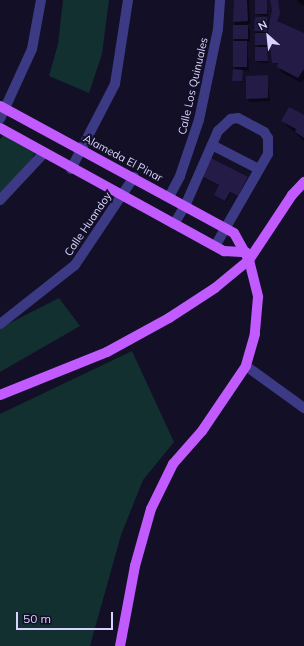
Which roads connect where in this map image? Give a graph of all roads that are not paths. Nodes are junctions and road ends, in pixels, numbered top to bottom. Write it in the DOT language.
graph roads {
  1 [pos="41,0"];
  2 [pos="128,0"];
  3 [pos="220,0"];
  4 [pos="2,108"];
  5 [pos="0,119"];
  6 [pos="0,128"];
  7 [pos="212,145"];
  8 [pos="82,150"];
  9 [pos="43,154"];
  10 [pos="71,169"];
  11 [pos="259,169"];
  12 [pos="134,177"];
  13 [pos="304,182"];
  14 [pos="122,195"];
  15 [pos="169,197"];
  16 [pos="0,200"];
  17 [pos="185,206"];
  18 [pos="174,224"];
  19 [pos="230,230"];
  20 [pos="215,246"];
  21 [pos="248,256"];
  22 [pos="0,324"];
  23 [pos="246,366"];
  24 [pos="0,394"];
  25 [pos="304,408"];
  26 [pos="120,646"];
  1 -- 4 [label="street"];
  2 -- 8 [label="street"];
  3 -- 15 [label="street, Calle Los Quinuales"];
  4 -- 5 [label="street"];
  4 -- 8 [label="main road, Alameda El Pinar"];
  6 -- 9 [label="main road"];
  7 -- 11 [label="street"];
  7 -- 11 [label="street"];
  7 -- 17 [label="street"];
  8 -- 10 [label="street"];
  8 -- 12 [label="main road, Alameda El Pinar"];
  9 -- 10 [label="main road"];
  9 -- 16 [label="street"];
  10 -- 14 [label="main road"];
  11 -- 19 [label="street"];
  12 -- 14 [label="street, Calle Huandoy"];
  12 -- 15 [label="main road, Alameda El Pinar"];
  13 -- 21 [label="main road"];
  14 -- 18 [label="main road"];
  14 -- 22 [label="street, Calle Huandoy"];
  15 -- 17 [label="main road, Alameda El Pinar"];
  17 -- 18 [label="street"];
  17 -- 19 [label="main road, Alameda El Pinar"];
  18 -- 20 [label="main road"];
  19 -- 20 [label="street"];
  19 -- 21 [label="main road"];
  20 -- 21 [label="main road"];
  21 -- 23 [label="main road"];
  21 -- 24 [label="main road"];
  23 -- 25 [label="street"];
  23 -- 26 [label="main road"];
}
